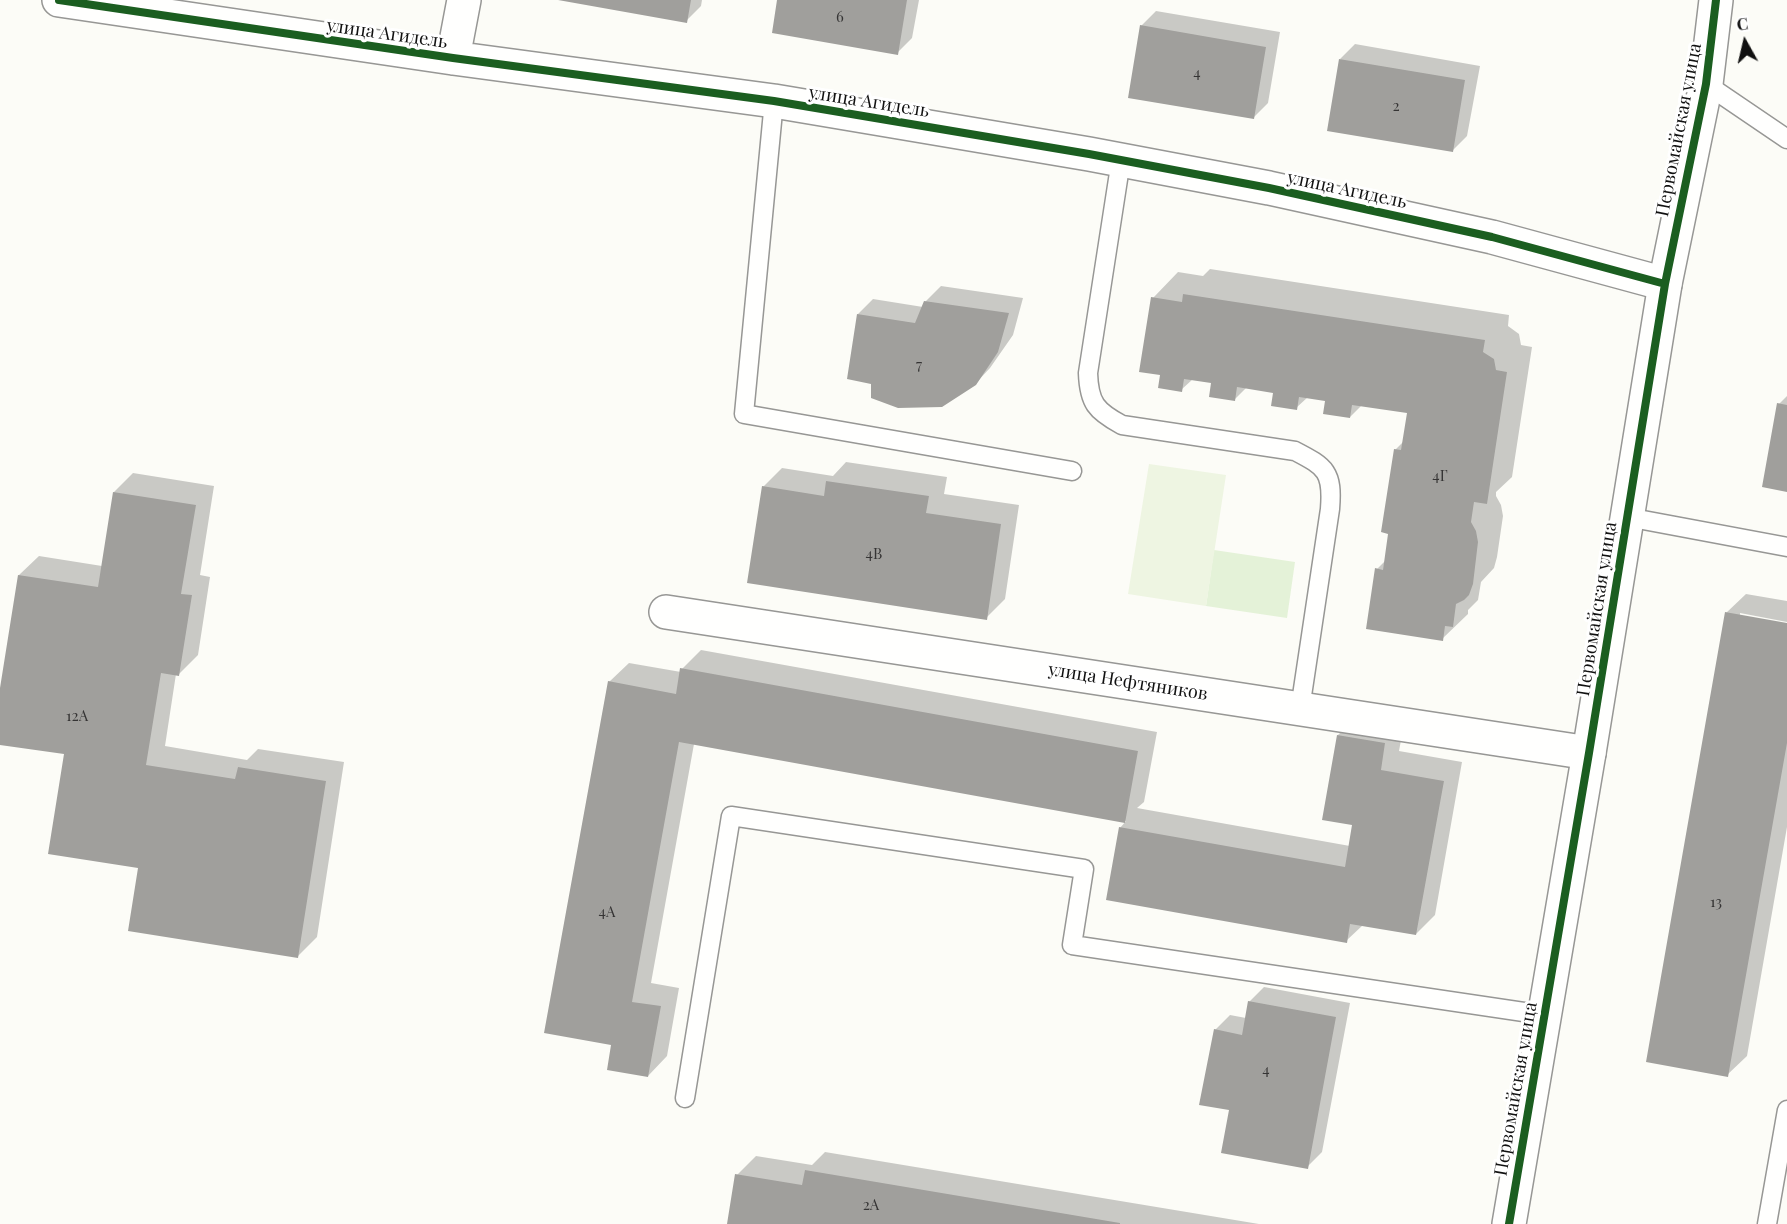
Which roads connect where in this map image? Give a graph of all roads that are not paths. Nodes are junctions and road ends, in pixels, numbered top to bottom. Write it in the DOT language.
graph roads {
  1 [pos="59,0"];
  2 [pos="464,0"];
  3 [pos="1716,0"];
  4 [pos="453,58"];
  5 [pos="1706,84"];
  6 [pos="774,101"];
  7 [pos="1787,139"];
  8 [pos="1121,160"];
  9 [pos="1665,284"];
  10 [pos="1072,471"];
  11 [pos="1627,517"];
  12 [pos="1787,547"];
  13 [pos="666,612"];
  14 [pos="1300,709"];
  15 [pos="1589,753"];
  16 [pos="1544,1015"];
  17 [pos="685,1098"];
  18 [pos="1787,1110"];
  19 [pos="1509,1224"];
  20 [pos="1767,1224"];
  1 -- 4 [label="street, улица Агидель"];
  2 -- 4 [label="street"];
  3 -- 5 [label="street, Первомайская улица"];
  4 -- 6 [label="street, улица Агидель"];
  5 -- 7 [label="lane"];
  5 -- 9 [label="street, Первомайская улица"];
  6 -- 8 [label="street, улица Агидель"];
  6 -- 10 [label="lane"];
  8 -- 9 [label="street, улица Агидель"];
  8 -- 14 [label="lane"];
  9 -- 11 [label="street, Первомайская улица"];
  11 -- 12 [label="lane"];
  11 -- 15 [label="street, Первомайская улица"];
  13 -- 14 [label="street, улица Нефтяников"];
  14 -- 15 [label="street, улица Нефтяников"];
  15 -- 16 [label="street, Первомайская улица"];
  16 -- 17 [label="lane"];
  16 -- 19 [label="street, Первомайская улица"];
  18 -- 20 [label="lane"];
}
